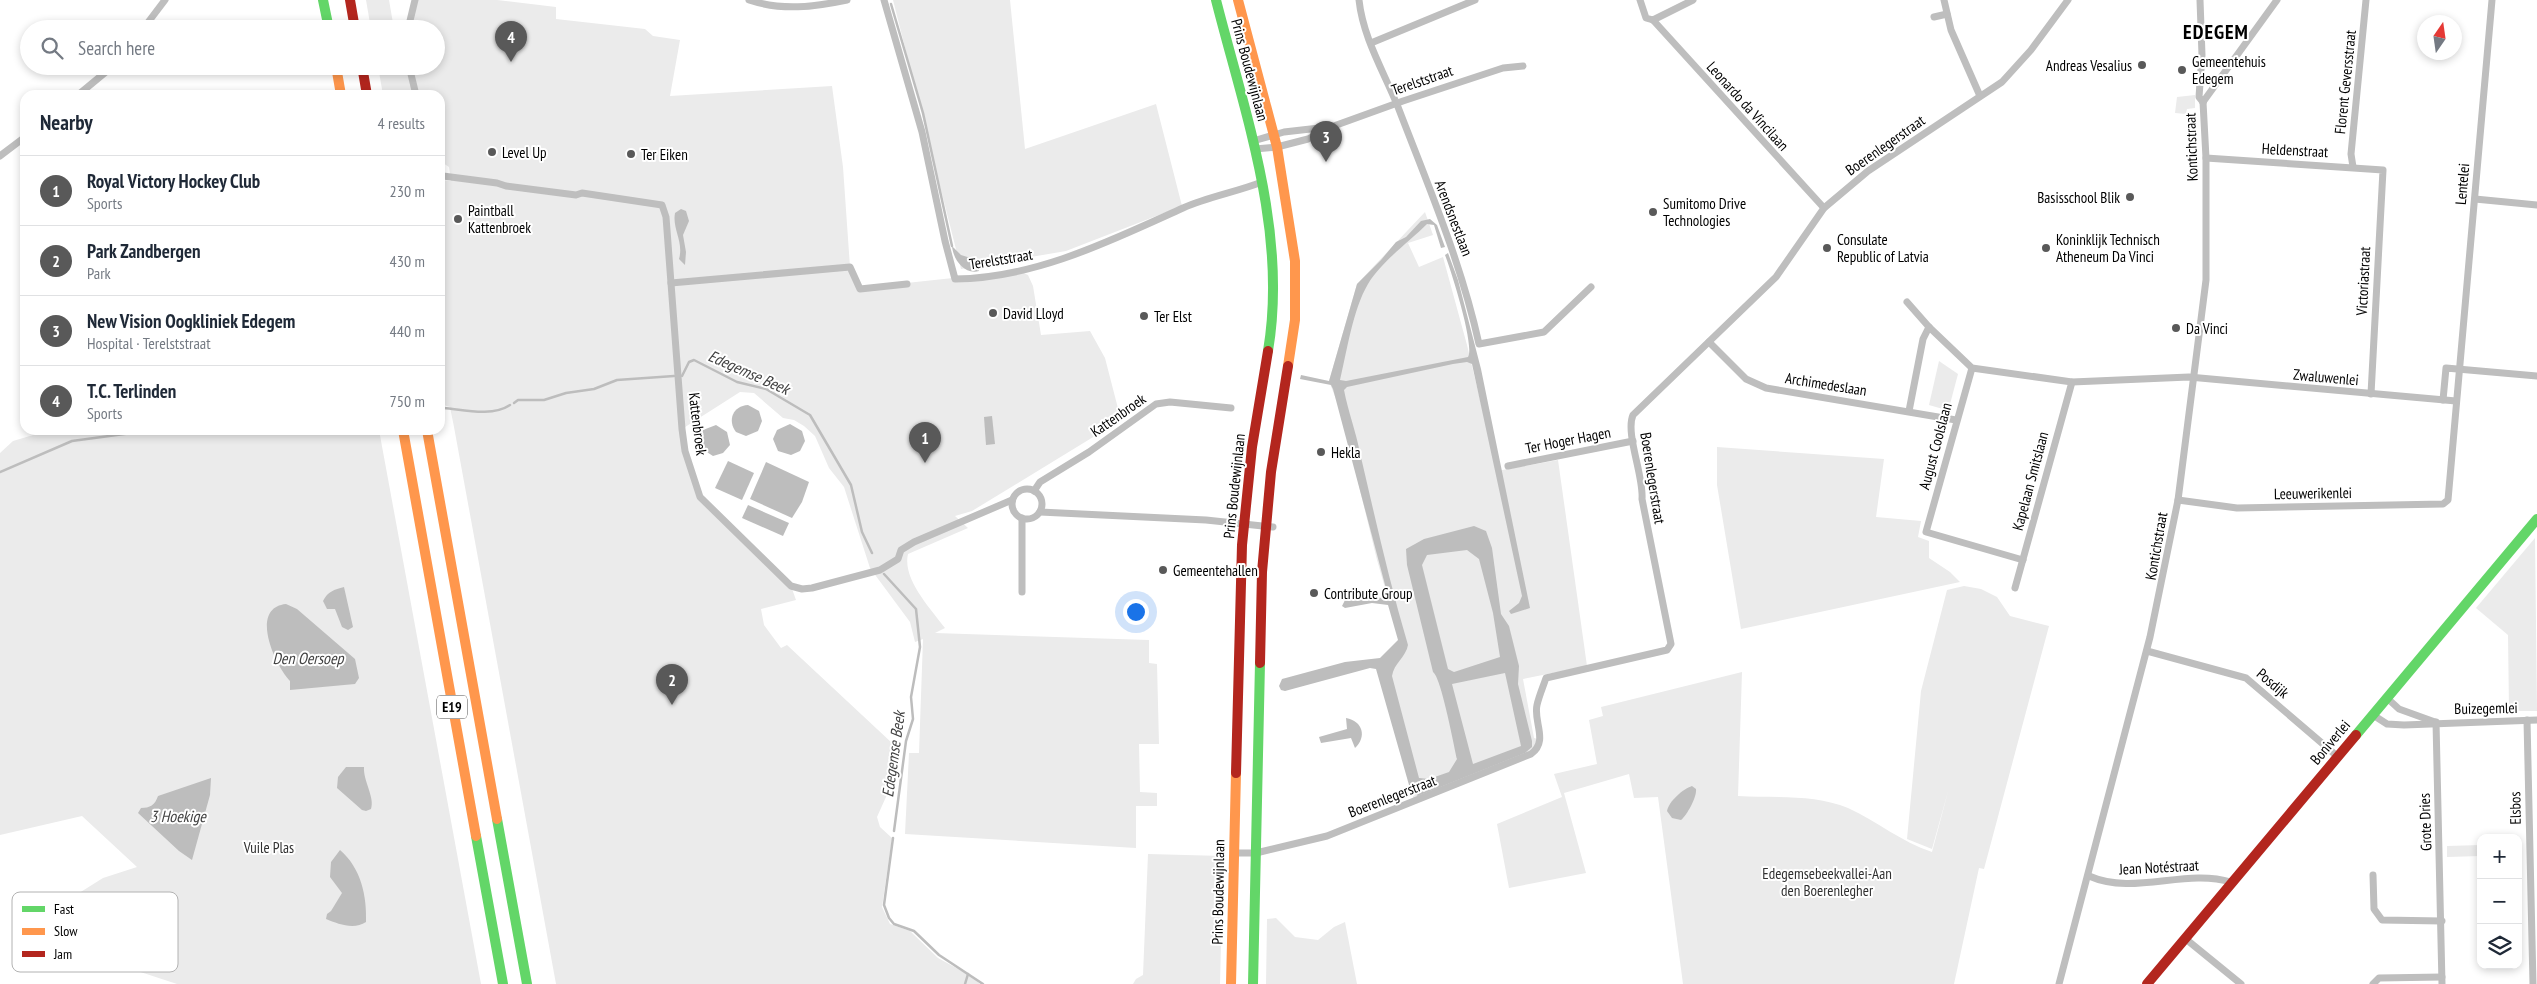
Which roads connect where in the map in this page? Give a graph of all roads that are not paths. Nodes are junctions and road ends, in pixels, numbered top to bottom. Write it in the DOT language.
graph roads {
  1 [pos="165,0"];
  2 [pos="323,0"];
  3 [pos="350,0"];
  4 [pos="415,0"];
  5 [pos="749,0"];
  6 [pos="847,0"];
  7 [pos="884,0"];
  8 [pos="1216,0"];
  9 [pos="1238,0"];
  10 [pos="1359,0"];
  11 [pos="1453,0"];
  12 [pos="1475,0"];
  13 [pos="1640,0"];
  14 [pos="1693,0"];
  15 [pos="1944,0"];
  16 [pos="2068,0"];
  17 [pos="2200,0"];
  18 [pos="2277,0"];
  19 [pos="2366,0"];
  20 [pos="2492,0"];
  21 [pos="1456,8"];
  22 [pos="1947,14"];
  23 [pos="1934,17"];
  24 [pos="150,20"];
  25 [pos="327,20"];
  26 [pos="353,20"];
  27 [pos="410,20"];
  28 [pos="1653,20"];
  29 [pos="1371,43"];
  30 [pos="1523,66"];
  31 [pos="102,75"];
  32 [pos="338,75"];
  33 [pos="364,75"];
  34 [pos="411,75"];
  35 [pos="84,90"];
  36 [pos="340,90"];
  37 [pos="366,90"];
  38 [pos="415,90"];
  39 [pos="1980,96"];
  40 [pos="2203,102"];
  41 [pos="1396,103"];
  42 [pos="1331,127"];
  43 [pos="1274,134"];
  44 [pos="20,141"];
  45 [pos="1254,145"];
  46 [pos="1277,147"];
  47 [pos="0,156"];
  48 [pos="2206,158"];
  49 [pos="2353,167"];
  50 [pos="2383,170"];
  51 [pos="445,175"];
  52 [pos="1262,182"];
  53 [pos="2475,199"];
  54 [pos="2537,205"];
  55 [pos="1824,208"];
  56 [pos="671,283"];
  57 [pos="907,284"];
  58 [pos="1591,287"];
  59 [pos="1907,302"];
  60 [pos="1929,327"];
  61 [pos="1710,342"];
  62 [pos="1972,368"];
  63 [pos="2458,369"];
  64 [pos="2537,376"];
  65 [pos="2194,378"];
  66 [pos="2072,382"];
  67 [pos="2371,394"];
  68 [pos="2443,400"];
  69 [pos="2456,402"];
  70 [pos="1231,408"];
  71 [pos="1909,411"];
  72 [pos="1956,420"];
  73 [pos="404,435"];
  74 [pos="428,435"];
  75 [pos="1633,441"];
  76 [pos="1508,466"];
  77 [pos="1034,491"];
  78 [pos="1012,500"];
  79 [pos="2178,500"];
  80 [pos="2448,500"];
  81 [pos="1040,512"];
  82 [pos="1022,518"];
  83 [pos="2537,519"];
  84 [pos="1239,524"];
  85 [pos="1269,526"];
  86 [pos="2022,560"];
  87 [pos="2015,588"];
  88 [pos="1022,592"];
  89 [pos="2147,651"];
  90 [pos="2387,698"];
  91 [pos="2373,715"];
  92 [pos="2527,720"];
  93 [pos="2537,720"];
  94 [pos="2436,722"];
  95 [pos="2337,756"];
  96 [pos="2534,841"];
  97 [pos="1234,853"];
  98 [pos="1256,853"];
  99 [pos="2372,875"];
  100 [pos="2089,876"];
  101 [pos="2231,882"];
  102 [pos="2442,921"];
  103 [pos="2187,940"];
  104 [pos="2442,980"];
  105 [pos="503,984"];
  106 [pos="527,984"];
  107 [pos="1231,984"];
  108 [pos="1253,984"];
  109 [pos="2059,984"];
  110 [pos="2147,984"];
  111 [pos="2241,984"];
  112 [pos="2373,984"];
  113 [pos="2533,984"];
  1 -- 24 [label="street"];
  2 -- 25 [label="main road"];
  3 -- 26 [label="main road"];
  4 -- 27 [label="street"];
  5 -- 6 [label="street"];
  7 -- 52 [label="street, Terelststraat"];
  8 -- 45 [label="main road, Prins Boudewijnlaan"];
  9 -- 43 [label="main road, Prins Boudewijnlaan"];
  10 -- 29 [label="street, Arendsnestlaan"];
  11 -- 21 [label="street"];
  12 -- 21 [label="street"];
  13 -- 28 [label="street, Leonardo da Vincilaan"];
  14 -- 28 [label="street"];
  15 -- 22 [label="street"];
  16 -- 39 [label="street, Boerenlegerstraat"];
  17 -- 40 [label="street, Kontichstraat"];
  18 -- 40 [label="street"];
  19 -- 49 [label="street, Florent Geversstraat"];
  20 -- 53 [label="street, Lentelei"];
  21 -- 29 [label="street"];
  22 -- 23 [label="street"];
  22 -- 39 [label="street"];
  28 -- 55 [label="street, Leonardo da Vincilaan"];
  29 -- 41 [label="street, Arendsnestlaan"];
  30 -- 41 [label="street, Terelststraat"];
  31 -- 35 [label="street"];
  32 -- 36 [label="main road"];
  33 -- 37 [label="main road"];
  34 -- 38 [label="street"];
  39 -- 55 [label="street, Boerenlegerstraat"];
  40 -- 48 [label="street, Kontichstraat"];
  41 -- 42 [label="street, Terelststraat"];
  41 -- 58 [label="street, Arendsnestlaan"];
  42 -- 43 [label="street, Terelststraat"];
  42 -- 46 [label="street, Terelststraat"];
  43 -- 45 [label="street, Terelststraat"];
  43 -- 46 [label="main road, Prins Boudewijnlaan"];
  44 -- 47 [label="street"];
  45 -- 46 [label="street, Terelststraat"];
  45 -- 52 [label="main road, Prins Boudewijnlaan"];
  46 -- 85 [label="main road, Prins Boudewijnlaan"];
  48 -- 49 [label="street, Heldenstraat"];
  48 -- 65 [label="street, Kontichstraat"];
  49 -- 50 [label="street, Heldenstraat"];
  50 -- 67 [label="street, Victoriastraat"];
  51 -- 56 [label="street, Kattenbroek"];
  52 -- 84 [label="main road, Prins Boudewijnlaan"];
  53 -- 54 [label="street"];
  53 -- 63 [label="street, Lentelei"];
  55 -- 61 [label="street, Boerenlegerstraat"];
  56 -- 57 [label="street"];
  56 -- 78 [label="street, Kattenbroek"];
  59 -- 60 [label="street"];
  60 -- 62 [label="street"];
  60 -- 71 [label="street"];
  61 -- 71 [label="street, Archimedeslaan"];
  61 -- 75 [label="street, Boerenlegerstraat"];
  62 -- 66 [label="street, Zwaluwenlei"];
  62 -- 72 [label="street, August Coolslaan"];
  63 -- 64 [label="street"];
  63 -- 68 [label="street"];
  63 -- 69 [label="street, Lentelei"];
  65 -- 66 [label="street, Zwaluwenlei"];
  65 -- 67 [label="street, Zwaluwenlei"];
  65 -- 79 [label="street, Kontichstraat"];
  66 -- 86 [label="street, Kapelaan Smitslaan"];
  67 -- 68 [label="street, Zwaluwenlei"];
  68 -- 69 [label="street, Zwaluwenlei"];
  69 -- 80 [label="street, Lentelei"];
  70 -- 77 [label="street, Kattenbroek"];
  71 -- 72 [label="street, Archimedeslaan"];
  72 -- 86 [label="street, August Coolslaan"];
  73 -- 105 [label="main road, E19"];
  74 -- 106 [label="main road, E19"];
  75 -- 76 [label="street, Ter Hoger Hagen"];
  75 -- 98 [label="street, Boerenlegerstraat"];
  77 -- 78 [label="street, Kattenbroek"];
  77 -- 81 [label="street"];
  78 -- 82 [label="street"];
  79 -- 80 [label="street, Leeuwerikenlei"];
  79 -- 89 [label="street, Kontichstraat"];
  81 -- 82 [label="street"];
  81 -- 84 [label="street"];
  82 -- 88 [label="street"];
  83 -- 90 [label="main road, Boniverlei"];
  84 -- 85 [label="street"];
  84 -- 97 [label="main road, Prins Boudewijnlaan"];
  85 -- 98 [label="main road, Prins Boudewijnlaan"];
  86 -- 87 [label="street, Kapelaan Smitslaan"];
  89 -- 95 [label="street, Posdijk"];
  89 -- 100 [label="street, Kontichstraat"];
  90 -- 91 [label="main road, Boniverlei"];
  90 -- 94 [label="street, Buizegemlei"];
  91 -- 94 [label="street, Buizegemlei"];
  91 -- 95 [label="main road, Boniverlei"];
  92 -- 93 [label="street, Buizegemlei"];
  92 -- 94 [label="street, Buizegemlei"];
  92 -- 96 [label="street, Elsbos"];
  94 -- 102 [label="street, Grote Dries"];
  95 -- 101 [label="main road, Boniverlei"];
  96 -- 113 [label="street, Elsbos"];
  97 -- 98 [label="street"];
  97 -- 107 [label="main road, Prins Boudewijnlaan"];
  98 -- 108 [label="main road, Prins Boudewijnlaan"];
  99 -- 102 [label="street"];
  100 -- 101 [label="street, Jean Notéstraat"];
  100 -- 109 [label="street, Kontichstraat"];
  101 -- 103 [label="main road, Boniverlei"];
  102 -- 104 [label="street, Grote Dries"];
  103 -- 110 [label="main road, Boniverlei"];
  103 -- 111 [label="street"];
  104 -- 112 [label="street, Grote Dries"];
}
